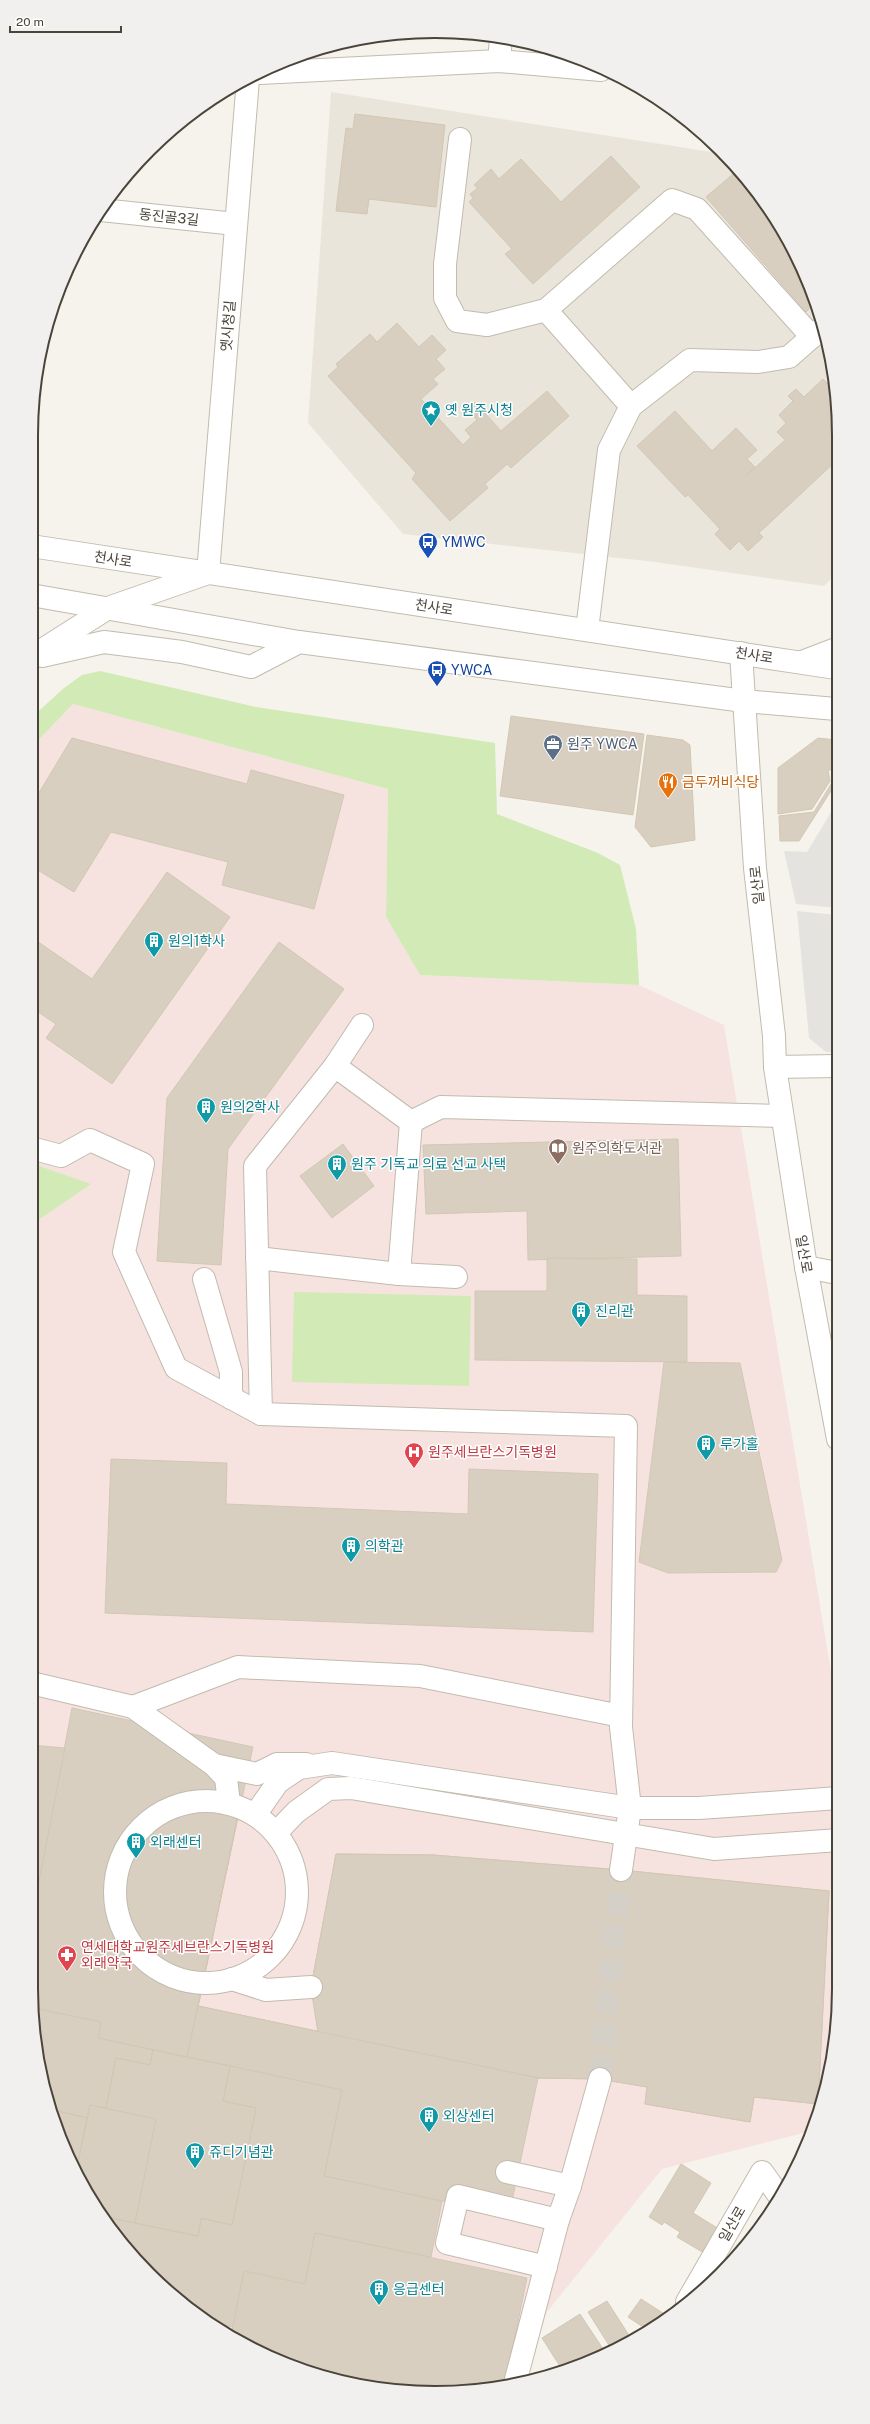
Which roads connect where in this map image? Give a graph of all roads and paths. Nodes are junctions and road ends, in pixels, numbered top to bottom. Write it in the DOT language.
graph roads {
  1 [pos="501,44"];
  2 [pos="499,61"];
  3 [pos="589,69"];
  4 [pos="274,72"];
  5 [pos="247,85"];
  6 [pos="460,139"];
  7 [pos="107,211"];
  8 [pos="236,224"];
  9 [pos="546,310"];
  10 [pos="818,332"];
  11 [pos="631,406"];
  12 [pos="38,547"];
  13 [pos="208,573"];
  14 [pos="38,596"];
  15 [pos="108,608"];
  16 [pos="587,630"];
  17 [pos="299,642"];
  18 [pos="832,650"];
  19 [pos="38,653"];
  20 [pos="741,653"];
  21 [pos="38,656"];
  22 [pos="801,662"];
  23 [pos="832,667"];
  24 [pos="744,701"];
  25 [pos="832,709"];
  26 [pos="362,1025"];
  27 [pos="334,1066"];
  28 [pos="832,1066"];
  29 [pos="775,1068"];
  30 [pos="781,1116"];
  31 [pos="411,1122"];
  32 [pos="38,1150"];
  33 [pos="257,1258"];
  34 [pos="806,1267"];
  35 [pos="832,1272"];
  36 [pos="399,1274"];
  37 [pos="456,1277"];
  38 [pos="204,1279"];
  39 [pos="231,1398"];
  40 [pos="832,1408"];
  41 [pos="261,1414"];
  42 [pos="38,1685"];
  43 [pos="133,1707"];
  44 [pos="621,1716"];
  45 [pos="332,1763"];
  46 [pos="214,1765"];
  47 [pos="832,1798"];
  48 [pos="229,1803"];
  49 [pos="630,1808"];
  50 [pos="255,1815"];
  51 [pos="276,1833"];
  52 [pos="626,1836"];
  53 [pos="832,1841"];
  54 [pos="621,1870"];
  55 [pos="274,1951"];
  56 [pos="232,1979"];
  57 [pos="600,2079"];
  58 [pos="507,2172"];
  59 [pos="570,2186"];
  60 [pos="776,2192"];
  61 [pos="558,2220"];
  62 [pos="546,2267"];
  63 [pos="694,2289"];
  64 [pos="517,2377"];
  1 -- 2 [label="street"];
  2 -- 3 [label="street"];
  2 -- 4 [label="street"];
  5 -- 8 [label="street, 옛시청길"];
  6 -- 9 [label="street"];
  7 -- 8 [label="street, 동진골3길"];
  8 -- 13 [label="street, 옛시청길"];
  9 -- 10 [label="street"];
  9 -- 11 [label="street"];
  10 -- 11 [label="street"];
  11 -- 16 [label="street"];
  12 -- 13 [label="street, 천사로"];
  13 -- 15 [label="street"];
  13 -- 16 [label="street, 천사로"];
  14 -- 15 [label="street"];
  15 -- 17 [label="street"];
  15 -- 19 [label="street"];
  16 -- 20 [label="street, 천사로"];
  17 -- 21 [label="street"];
  17 -- 24 [label="street"];
  18 -- 22 [label="street"];
  20 -- 22 [label="street, 천사로"];
  20 -- 24 [label="street, 일산로"];
  22 -- 23 [label="street, 천사로"];
  24 -- 25 [label="street"];
  24 -- 29 [label="street, 일산로"];
  26 -- 27 [label="street"];
  27 -- 31 [label="street"];
  27 -- 33 [label="street"];
  28 -- 29 [label="street"];
  29 -- 30 [label="street, 일산로"];
  30 -- 31 [label="street"];
  30 -- 34 [label="street, 일산로"];
  31 -- 36 [label="street"];
  32 -- 39 [label="street"];
  33 -- 36 [label="street"];
  33 -- 41 [label="street"];
  34 -- 35 [label="street"];
  34 -- 40 [label="street, 일산로"];
  36 -- 37 [label="street"];
  38 -- 39 [label="street"];
  39 -- 41 [label="street"];
  41 -- 44 [label="street"];
  42 -- 43 [label="street"];
  43 -- 44 [label="street"];
  43 -- 46 [label="street"];
  44 -- 49 [label="street"];
  45 -- 46 [label="street"];
  45 -- 49 [label="street"];
  45 -- 50 [label="street"];
  46 -- 48 [label="street"];
  47 -- 49 [label="street"];
  48 -- 50 [label="street"];
  48 -- 56 [label="street"];
  49 -- 52 [label="street"];
  50 -- 51 [label="street"];
  51 -- 52 [label="street"];
  51 -- 55 [label="street"];
  52 -- 53 [label="street"];
  52 -- 54 [label="street"];
  55 -- 56 [label="street"];
  55 -- 56 [label="street"];
  57 -- 59 [label="street"];
  58 -- 59 [label="street"];
  59 -- 61 [label="street"];
  60 -- 63 [label="street, 일산로"];
  61 -- 62 [label="street"];
  61 -- 62 [label="street"];
  62 -- 64 [label="street"];
}
